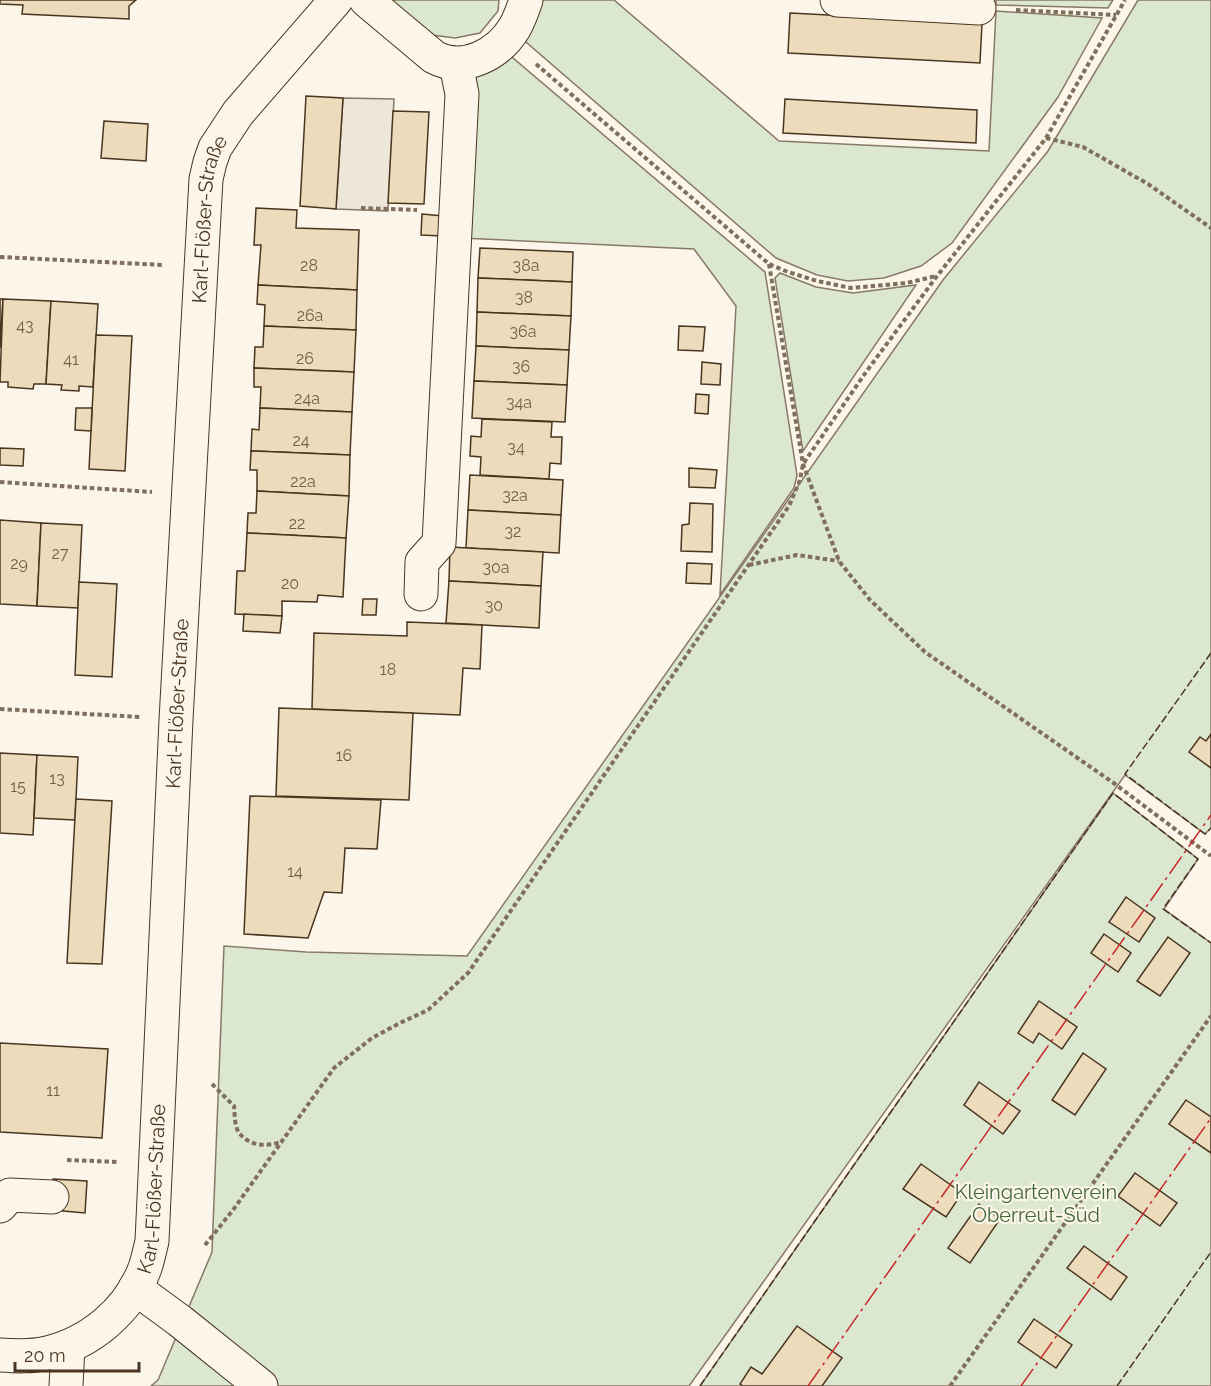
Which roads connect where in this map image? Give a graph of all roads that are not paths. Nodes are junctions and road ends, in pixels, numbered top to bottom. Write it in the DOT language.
graph roads {
  1 [pos="336,0"];
  2 [pos="366,0"];
  3 [pos="526,0"];
  4 [pos="837,0"];
  5 [pos="979,8"];
  6 [pos="456,64"];
  7 [pos="421,594"];
  8 [pos="52,1197"];
  9 [pos="0,1206"];
  10 [pos="135,1288"];
  11 [pos="68,1347"];
  12 [pos="0,1355"];
  13 [pos="66,1386"];
  14 [pos="261,1386"];
  1 -- 10 [label="street, Karl-Flößer-Straße"];
  2 -- 6 [label="street"];
  3 -- 6 [label="street"];
  4 -- 5 [label="street"];
  6 -- 7 [label="street"];
  8 -- 9 [label="street"];
  10 -- 11 [label="street, Karl-Flößer-Straße"];
  10 -- 14 [label="street"];
  11 -- 12 [label="street, Karl-Flößer-Straße"];
  11 -- 13 [label="street"];
}
